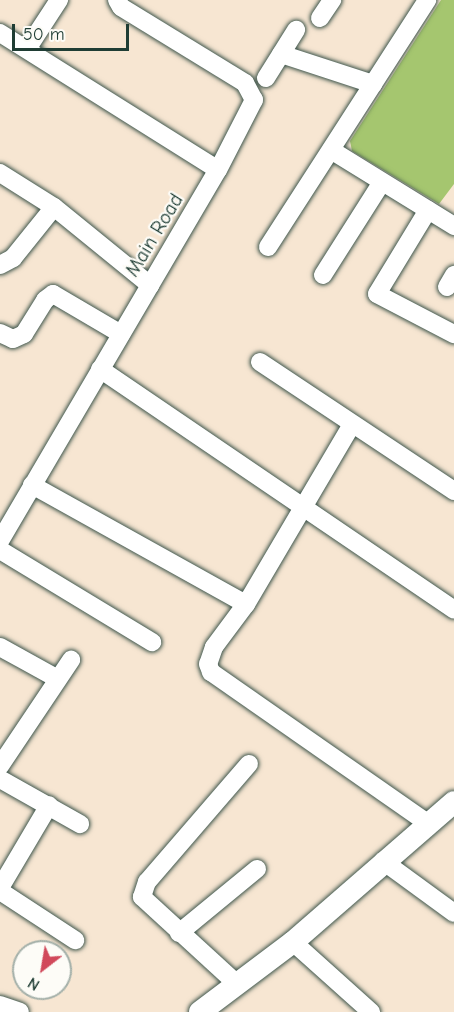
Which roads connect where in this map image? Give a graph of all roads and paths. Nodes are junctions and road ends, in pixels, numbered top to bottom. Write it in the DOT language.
graph roads {
  1 [pos="59,0"];
  2 [pos="117,0"];
  3 [pos="332,0"];
  4 [pos="427,0"];
  5 [pos="320,18"];
  6 [pos="296,30"];
  7 [pos="0,33"];
  8 [pos="27,49"];
  9 [pos="281,54"];
  10 [pos="266,78"];
  11 [pos="373,84"];
  12 [pos="331,150"];
  13 [pos="218,170"];
  14 [pos="0,174"];
  15 [pos="382,182"];
  16 [pos="54,207"];
  17 [pos="428,210"];
  18 [pos="454,226"];
  19 [pos="268,247"];
  20 [pos="0,265"];
  21 [pos="322,274"];
  22 [pos="150,285"];
  23 [pos="0,333"];
  24 [pos="121,334"];
  25 [pos="454,334"];
  26 [pos="260,362"];
  27 [pos="100,369"];
  28 [pos="351,426"];
  29 [pos="32,485"];
  30 [pos="454,490"];
  31 [pos="304,509"];
  32 [pos="0,541"];
  33 [pos="0,550"];
  34 [pos="246,604"];
  35 [pos="454,610"];
  36 [pos="152,642"];
  37 [pos="0,647"];
  38 [pos="71,660"];
  39 [pos="58,679"];
  40 [pos="249,764"];
  41 [pos="0,766"];
  42 [pos="0,779"];
  43 [pos="454,802"];
  44 [pos="49,805"];
  45 [pos="80,824"];
  46 [pos="429,824"];
  47 [pos="383,861"];
  48 [pos="257,869"];
  49 [pos="0,889"];
  50 [pos="454,913"];
  51 [pos="179,933"];
  52 [pos="75,940"];
  53 [pos="292,942"];
  54 [pos="237,984"];
  55 [pos="0,1005"];
  56 [pos="20,1012"];
  57 [pos="200,1012"];
  58 [pos="371,1012"];
  1 -- 8 [label="street"];
  2 -- 13 [label="street, Main Road"];
  3 -- 5 [label="street"];
  4 -- 11 [label="street"];
  6 -- 9 [label="street"];
  7 -- 8 [label="street"];
  8 -- 13 [label="street"];
  9 -- 10 [label="street"];
  9 -- 11 [label="street"];
  11 -- 12 [label="street"];
  12 -- 15 [label="street"];
  12 -- 19 [label="street"];
  13 -- 22 [label="street, Main Road"];
  14 -- 16 [label="street"];
  15 -- 17 [label="street"];
  15 -- 21 [label="street"];
  16 -- 20 [label="street"];
  16 -- 22 [label="street"];
  17 -- 18 [label="street"];
  17 -- 25 [label="street"];
  22 -- 24 [label="street, Main Road"];
  23 -- 24 [label="street"];
  24 -- 27 [label="street, Main Road"];
  26 -- 28 [label="street"];
  27 -- 29 [label="street, Main Road"];
  27 -- 31 [label="street"];
  28 -- 30 [label="street"];
  28 -- 31 [label="street"];
  29 -- 32 [label="street, Main Road"];
  29 -- 34 [label="street"];
  31 -- 34 [label="street"];
  31 -- 35 [label="street"];
  33 -- 36 [label="street"];
  34 -- 46 [label="street"];
  37 -- 39 [label="street"];
  38 -- 39 [label="street"];
  39 -- 41 [label="street"];
  40 -- 51 [label="street"];
  42 -- 44 [label="street"];
  43 -- 46 [label="street"];
  44 -- 45 [label="street"];
  44 -- 49 [label="street"];
  46 -- 47 [label="street"];
  47 -- 50 [label="street"];
  47 -- 53 [label="street"];
  48 -- 51 [label="street"];
  49 -- 52 [label="street"];
  51 -- 54 [label="street"];
  53 -- 54 [label="street"];
  53 -- 58 [label="street"];
  54 -- 57 [label="street"];
  55 -- 56 [label="street"];
}
